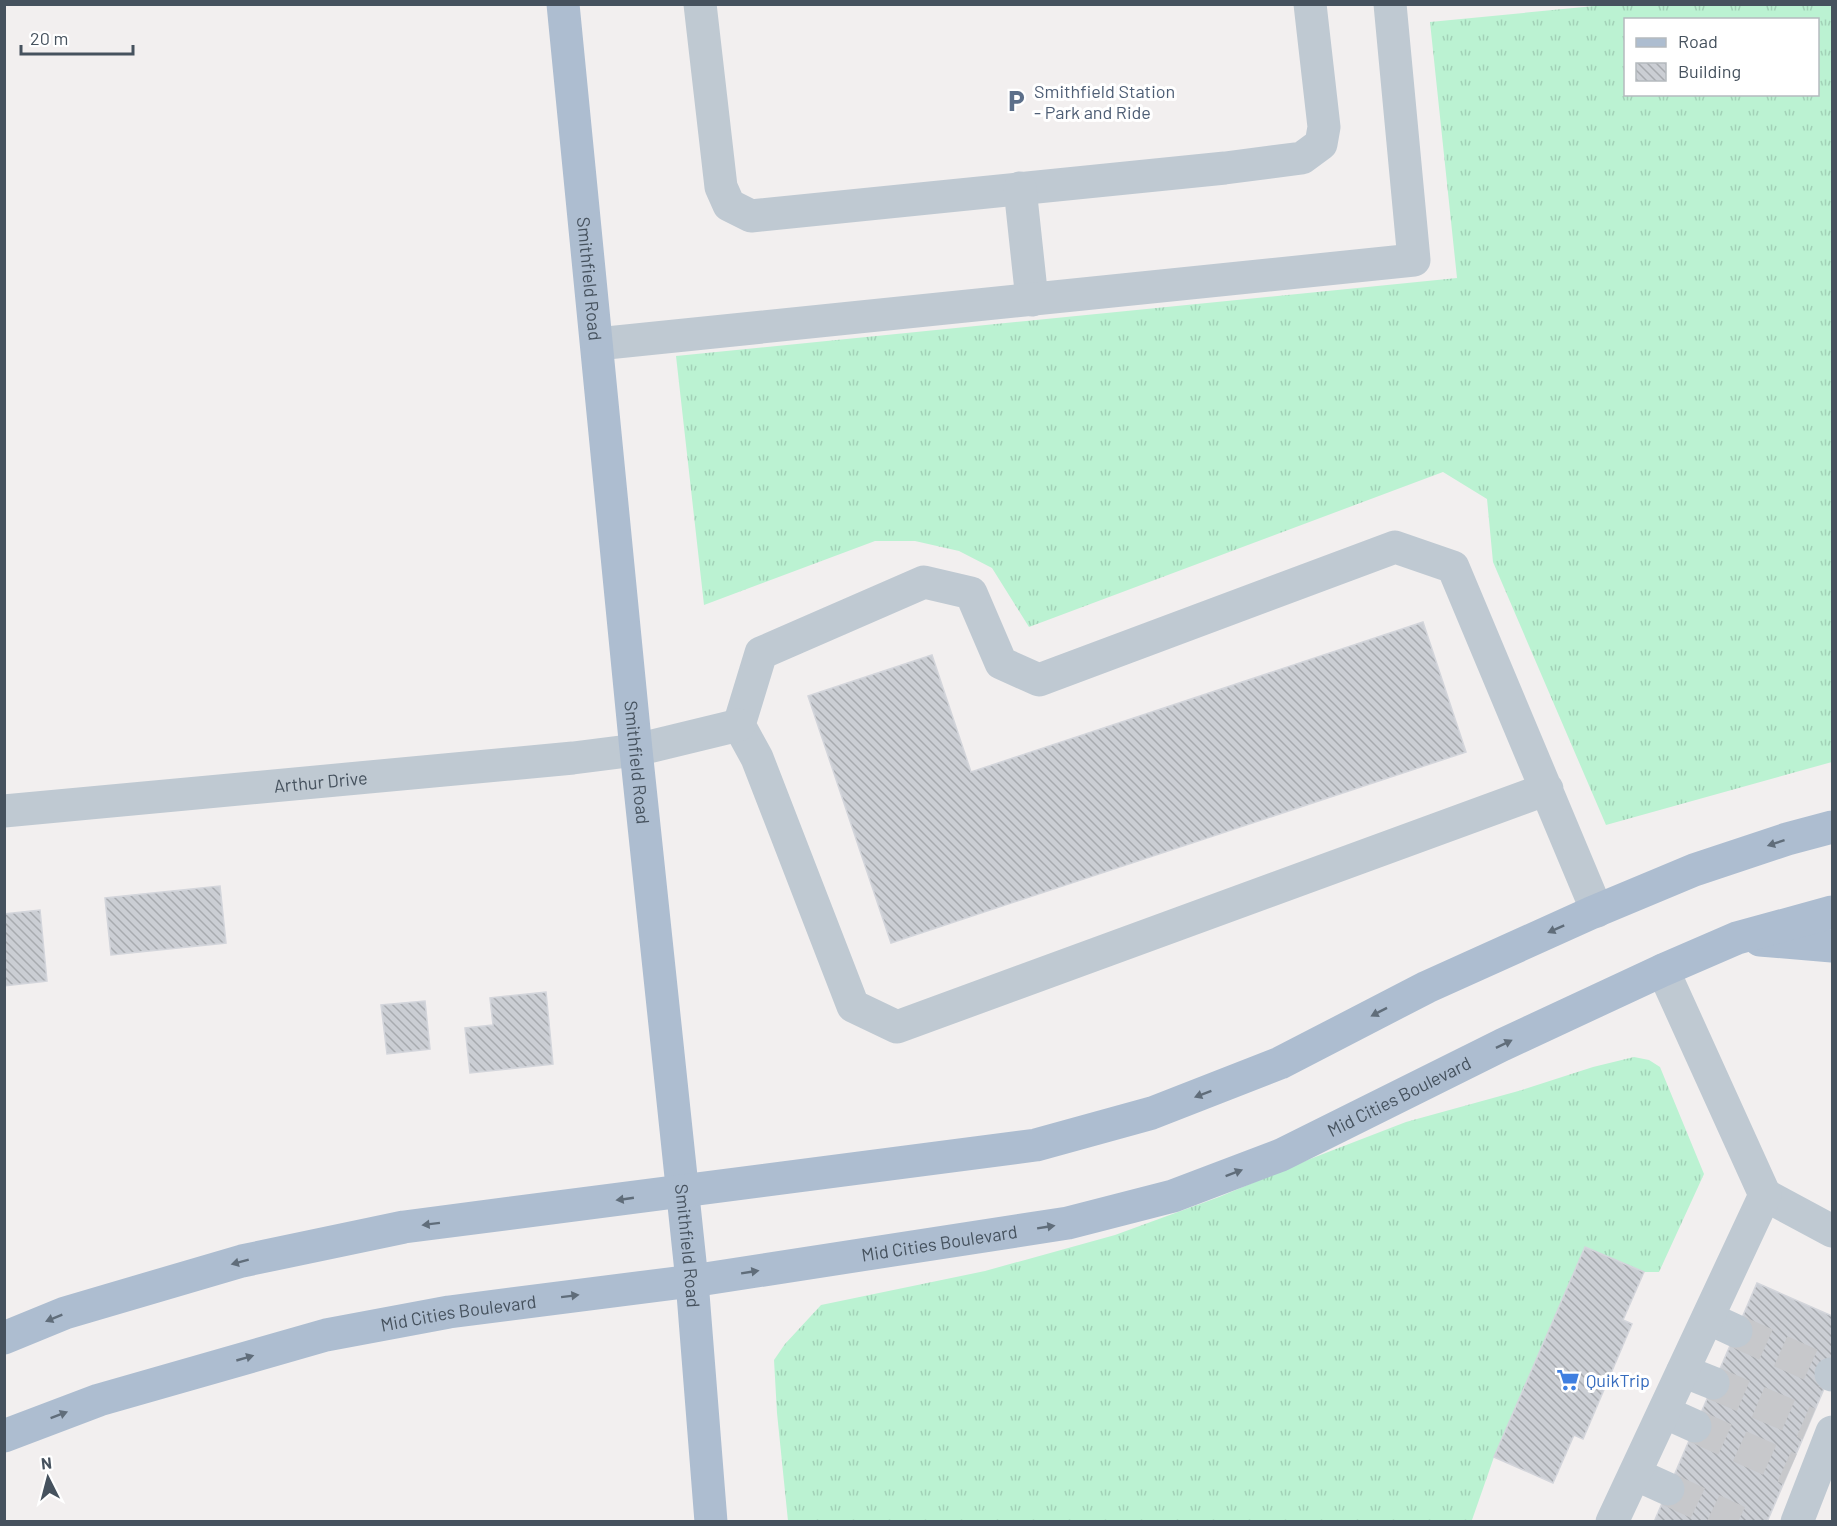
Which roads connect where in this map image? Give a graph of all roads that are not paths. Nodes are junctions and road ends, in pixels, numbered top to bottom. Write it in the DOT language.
graph roads {
  1 [pos="563,4"];
  2 [pos="700,4"];
  3 [pos="1310,4"];
  4 [pos="1390,4"];
  5 [pos="1020,188"];
  6 [pos="1032,300"];
  7 [pos="597,344"];
  8 [pos="739,725"];
  9 [pos="636,750"];
  10 [pos="1547,789"];
  11 [pos="4,811"];
  12 [pos="1833,827"];
  13 [pos="1597,911"];
  14 [pos="1833,912"];
  15 [pos="1737,938"];
  16 [pos="1833,946"];
  17 [pos="1663,970"];
  18 [pos="683,1191"];
  19 [pos="1766,1195"];
  20 [pos="1833,1231"];
  21 [pos="692,1281"];
  22 [pos="4,1338"];
  23 [pos="1683,1371"];
  24 [pos="1713,1383"];
  25 [pos="1664,1412"];
  26 [pos="1695,1426"];
  27 [pos="1824,1430"];
  28 [pos="4,1436"];
  29 [pos="1635,1474"];
  30 [pos="1668,1489"];
  31 [pos="711,1521"];
  32 [pos="1612,1521"];
  33 [pos="1797,1521"];
  1 -- 7 [label="main road, Smithfield Road"];
  2 -- 5 [label="street"];
  3 -- 5 [label="street"];
  4 -- 6 [label="street"];
  5 -- 6 [label="street"];
  6 -- 7 [label="street"];
  7 -- 9 [label="main road, Smithfield Road"];
  8 -- 9 [label="street, Arthur Drive"];
  8 -- 10 [label="street"];
  8 -- 10 [label="street"];
  9 -- 11 [label="street, Arthur Drive"];
  9 -- 18 [label="main road, Smithfield Road"];
  10 -- 13 [label="street"];
  12 -- 13 [label="main road, one-way"];
  13 -- 18 [label="main road, one-way"];
  14 -- 15 [label="main road, Mid Cities Boulevard"];
  15 -- 16 [label="main road"];
  15 -- 17 [label="main road, Mid Cities Boulevard"];
  17 -- 19 [label="street"];
  21 -- 17 [label="main road, Mid Cities Boulevard, one-way"];
  18 -- 21 [label="main road, Smithfield Road"];
  18 -- 22 [label="main road, one-way"];
  19 -- 20 [label="street"];
  19 -- 23 [label="street"];
  28 -- 21 [label="main road, Mid Cities Boulevard, one-way"];
  21 -- 31 [label="main road, Smithfield Road"];
  23 -- 24 [label="street"];
  23 -- 25 [label="street"];
  25 -- 26 [label="street"];
  25 -- 29 [label="street"];
  27 -- 33 [label="street"];
  29 -- 30 [label="street"];
  29 -- 32 [label="street"];
}
